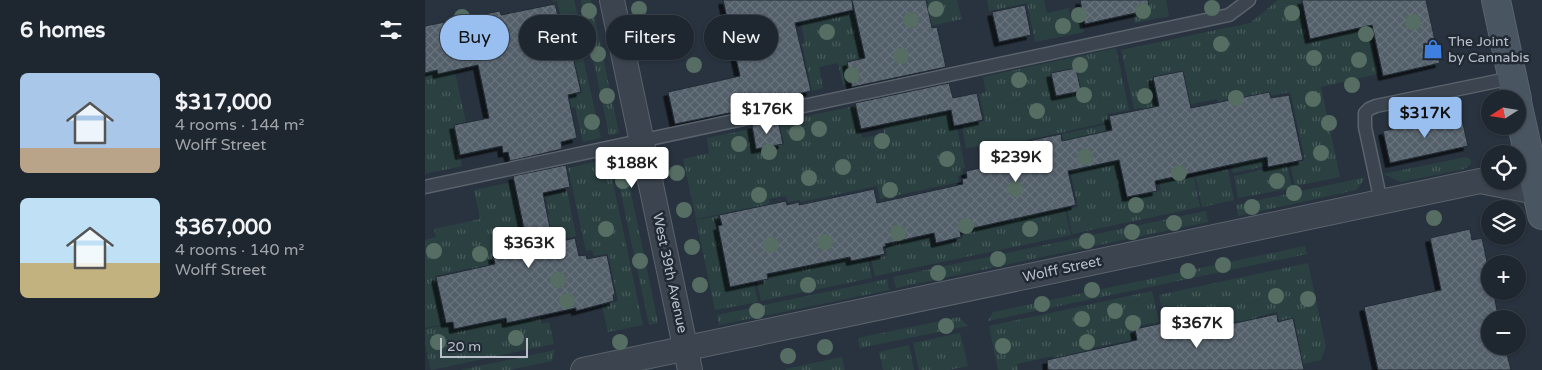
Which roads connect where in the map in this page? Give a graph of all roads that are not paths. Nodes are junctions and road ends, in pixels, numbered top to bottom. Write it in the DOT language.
graph roads {
  1 [pos="612,0"];
  2 [pos="1249,0"];
  3 [pos="1496,0"];
  4 [pos="1514,90"];
  5 [pos="1481,96"];
  6 [pos="1525,135"];
  7 [pos="641,141"];
  8 [pos="425,187"];
  9 [pos="1540,200"];
  10 [pos="1381,202"];
  11 [pos="688,359"];
  12 [pos="583,370"];
  1 -- 7 [label="street, West 39th Avenue"];
  2 -- 7 [label="lane"];
  3 -- 4 [label="main road"];
  5 -- 10 [label="lane"];
  6 -- 9 [label="main road"];
  7 -- 8 [label="lane"];
  7 -- 11 [label="street, West 39th Avenue"];
  9 -- 10 [label="street, Wolff Street"];
  10 -- 11 [label="street, Wolff Street"];
  11 -- 12 [label="street, Wolff Street"];
}
